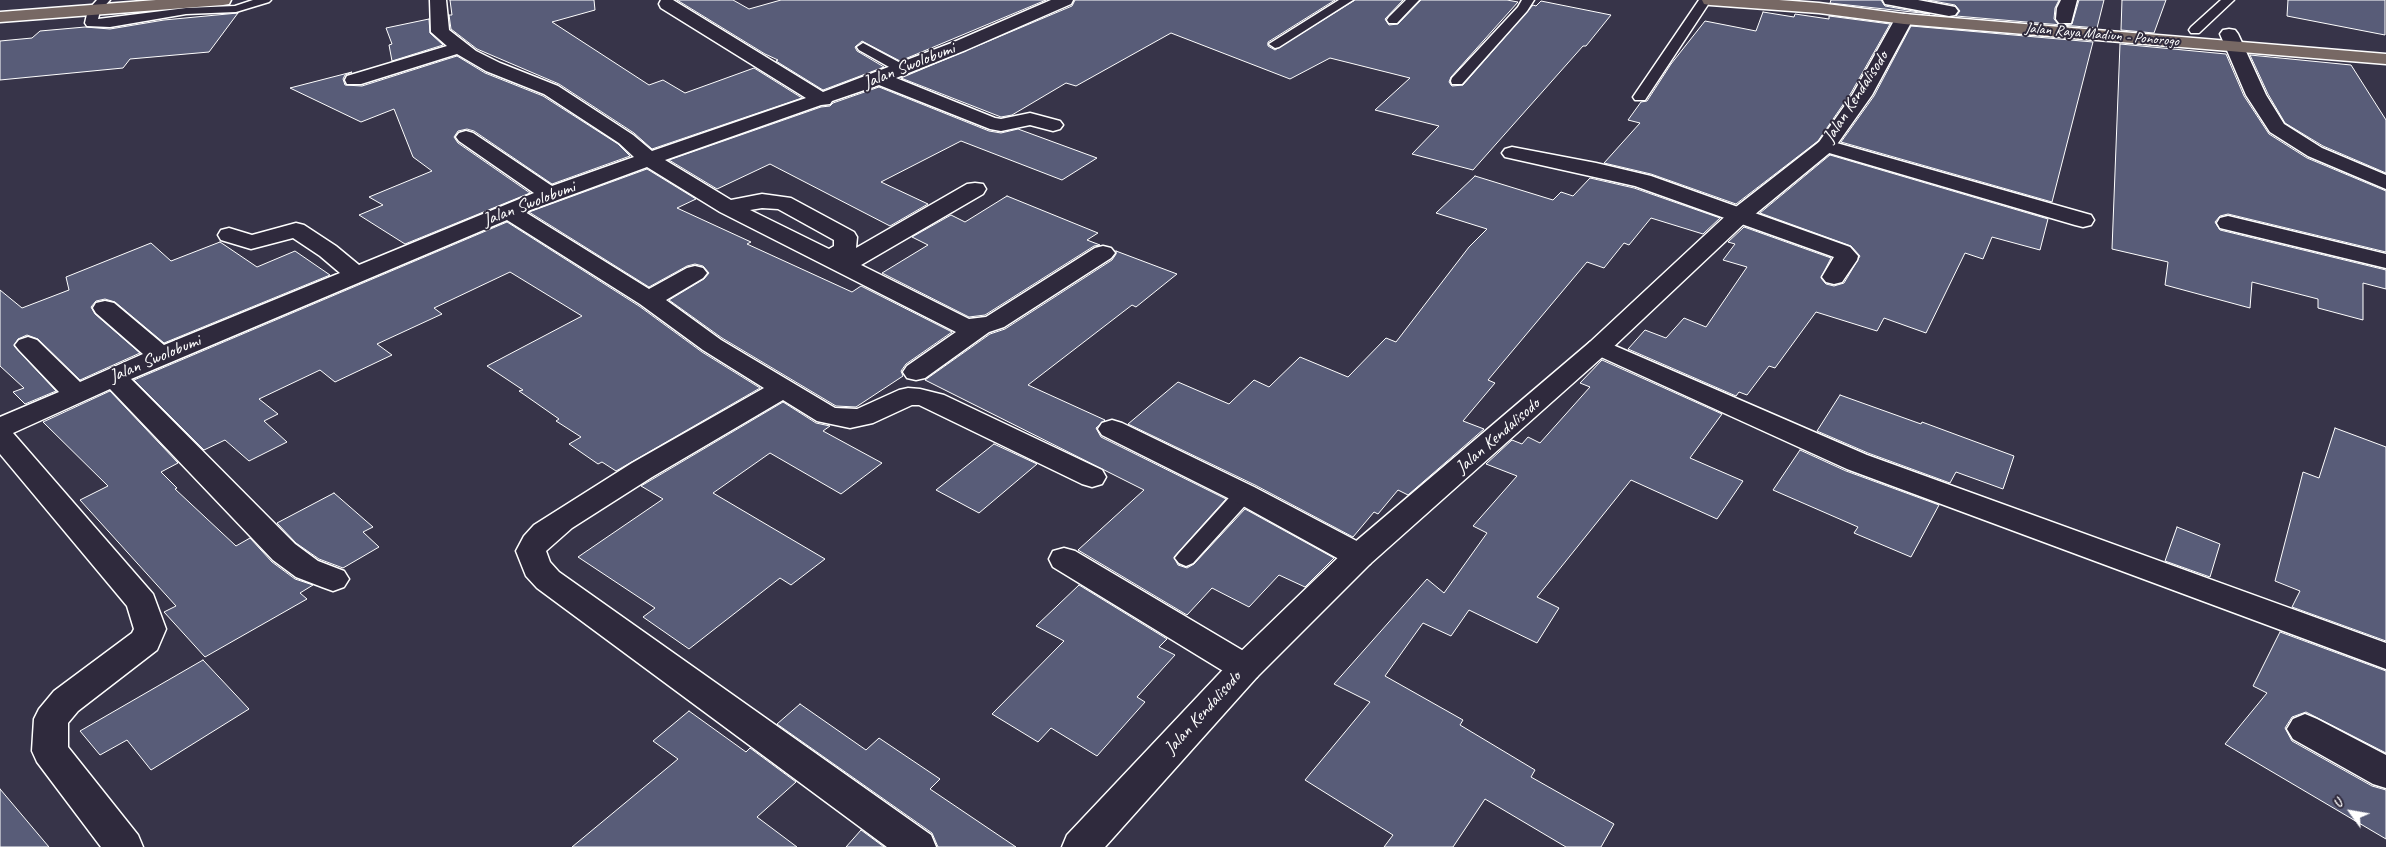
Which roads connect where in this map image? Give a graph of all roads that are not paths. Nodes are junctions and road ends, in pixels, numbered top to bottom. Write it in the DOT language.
graph roads {
  1 [pos="46,0"];
  2 [pos="223,0"];
  3 [pos="264,0"];
  4 [pos="438,0"];
  5 [pos="1065,0"];
  6 [pos="1347,0"];
  7 [pos="1414,0"];
  8 [pos="1528,0"];
  9 [pos="1705,0"];
  10 [pos="1710,0"];
  11 [pos="2069,0"];
  12 [pos="2228,0"];
  13 [pos="0,4"];
  14 [pos="667,4"];
  15 [pos="99,5"];
  16 [pos="1819,8"];
  17 [pos="1898,10"];
  18 [pos="1949,10"];
  19 [pos="0,17"];
  20 [pos="2065,19"];
  21 [pos="1393,20"];
  22 [pos="2195,30"];
  23 [pos="2232,41"];
  24 [pos="1275,44"];
  25 [pos="461,47"];
  26 [pos="863,47"];
  27 [pos="2386,48"];
  28 [pos="2386,59"];
  29 [pos="902,69"];
  30 [pos="880,78"];
  31 [pos="354,80"];
  32 [pos="1457,82"];
  33 [pos="1640,97"];
  34 [pos="823,100"];
  35 [pos="1053,125"];
  36 [pos="466,137"];
  37 [pos="1826,146"];
  38 [pos="1512,153"];
  39 [pos="648,159"];
  40 [pos="2386,183"];
  41 [pos="975,189"];
  42 [pos="550,194"];
  43 [pos="508,211"];
  44 [pos="1740,215"];
  45 [pos="2083,220"];
  46 [pos="2228,223"];
  47 [pos="228,235"];
  48 [pos="1103,253"];
  49 [pos="2386,261"];
  50 [pos="838,262"];
  51 [pos="695,273"];
  52 [pos="355,274"];
  53 [pos="1834,277"];
  54 [pos="649,299"];
  55 [pos="105,308"];
  56 [pos="980,327"];
  57 [pos="28,345"];
  58 [pos="1599,347"];
  59 [pos="161,356"];
  60 [pos="916,372"];
  61 [pos="114,377"];
  62 [pos="782,389"];
  63 [pos="75,393"];
  64 [pos="0,428"];
  65 [pos="1112,429"];
  66 [pos="0,436"];
  67 [pos="1092,477"];
  68 [pos="1244,494"];
  69 [pos="1360,556"];
  70 [pos="1186,558"];
  71 [pos="1064,559"];
  72 [pos="333,579"];
  73 [pos="2386,656"];
  74 [pos="1245,668"];
  75 [pos="2305,729"];
  76 [pos="2386,773"];
  77 [pos="124,847"];
  78 [pos="917,847"];
  79 [pos="1081,847"];
  1 -- 13 [label="highway"];
  2 -- 15 [label="highway"];
  3 -- 15 [label="lane"];
  4 -- 25 [label="street"];
  5 -- 29 [label="street, Jalan Swolobumi"];
  6 -- 24 [label="lane"];
  7 -- 21 [label="lane"];
  8 -- 32 [label="lane"];
  9 -- 33 [label="lane"];
  10 -- 16 [label="highway, Jalan Raya Madiun - Ponorogo"];
  11 -- 20 [label="street"];
  12 -- 22 [label="lane"];
  14 -- 34 [label="street"];
  15 -- 19 [label="highway"];
  16 -- 17 [label="highway, Jalan Raya Madiun - Ponorogo"];
  16 -- 18 [label="highway, Jalan Raya Madiun - Ponorogo"];
  17 -- 18 [label="street"];
  17 -- 23 [label="highway, Jalan Raya Madiun - Ponorogo"];
  17 -- 37 [label="street, Jalan Kendalisodo"];
  18 -- 20 [label="highway, Jalan Raya Madiun - Ponorogo"];
  20 -- 22 [label="highway, Jalan Raya Madiun - Ponorogo"];
  22 -- 23 [label="highway, Jalan Raya Madiun - Ponorogo"];
  23 -- 27 [label="highway, Jalan Raya Madiun - Ponorogo"];
  23 -- 28 [label="highway, Jalan Raya Madiun - Ponorogo"];
  23 -- 40 [label="street"];
  25 -- 31 [label="street"];
  25 -- 39 [label="street"];
  26 -- 29 [label="lane"];
  29 -- 30 [label="street, Jalan Swolobumi"];
  30 -- 34 [label="street, Jalan Swolobumi"];
  30 -- 35 [label="street"];
  34 -- 39 [label="street, Jalan Swolobumi"];
  36 -- 42 [label="street"];
  37 -- 44 [label="street, Jalan Kendalisodo"];
  37 -- 45 [label="street"];
  38 -- 44 [label="street"];
  39 -- 42 [label="street, Jalan Swolobumi"];
  39 -- 50 [label="street"];
  41 -- 50 [label="street"];
  42 -- 43 [label="street, Jalan Swolobumi"];
  43 -- 52 [label="street, Jalan Swolobumi"];
  43 -- 54 [label="street"];
  44 -- 53 [label="street"];
  44 -- 58 [label="street, Jalan Kendalisodo"];
  46 -- 49 [label="street"];
  47 -- 52 [label="street"];
  48 -- 56 [label="street"];
  50 -- 56 [label="street"];
  51 -- 54 [label="street"];
  52 -- 59 [label="street, Jalan Swolobumi"];
  54 -- 62 [label="street"];
  55 -- 59 [label="street"];
  56 -- 60 [label="street"];
  57 -- 63 [label="street"];
  58 -- 69 [label="street, Jalan Kendalisodo"];
  58 -- 73 [label="street"];
  59 -- 61 [label="street, Jalan Swolobumi"];
  61 -- 63 [label="street, Jalan Swolobumi"];
  61 -- 72 [label="street"];
  62 -- 67 [label="street"];
  62 -- 78 [label="street"];
  63 -- 64 [label="street, Jalan Swolobumi"];
  65 -- 68 [label="street"];
  66 -- 77 [label="street"];
  68 -- 69 [label="street"];
  68 -- 70 [label="lane"];
  69 -- 74 [label="street, Jalan Kendalisodo"];
  71 -- 74 [label="street"];
  74 -- 79 [label="street, Jalan Kendalisodo"];
  75 -- 76 [label="street"];
}
